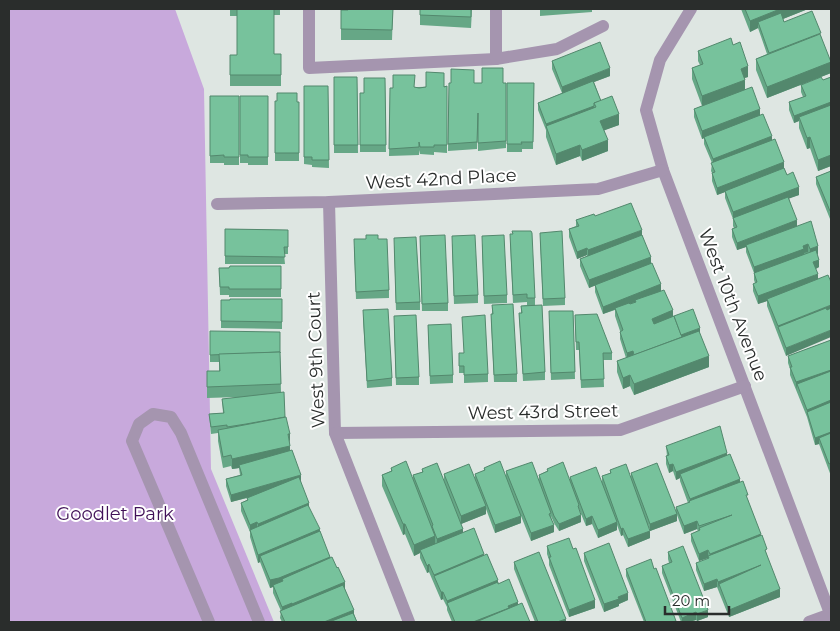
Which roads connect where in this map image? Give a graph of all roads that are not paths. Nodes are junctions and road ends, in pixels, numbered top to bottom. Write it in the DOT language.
graph roads {
  1 [pos="309,9"];
  2 [pos="496,9"];
  3 [pos="691,9"];
  4 [pos="603,26"];
  5 [pos="496,59"];
  6 [pos="663,170"];
  7 [pos="329,202"];
  8 [pos="217,204"];
  9 [pos="745,386"];
  10 [pos="335,432"];
  11 [pos="831,615"];
  12 [pos="208,622"];
  13 [pos="259,622"];
  14 [pos="409,622"];
  15 [pos="808,622"];
  1 -- 5 [label="street"];
  2 -- 5 [label="street"];
  3 -- 6 [label="street, West 10th Avenue"];
  4 -- 5 [label="street"];
  6 -- 7 [label="street, West 42nd Place"];
  6 -- 9 [label="street, West 10th Avenue"];
  7 -- 8 [label="street, West 42nd Place"];
  7 -- 10 [label="street, West 9th Court"];
  9 -- 10 [label="street, West 43rd Street"];
  9 -- 11 [label="street, West 10th Avenue"];
  10 -- 14 [label="street, West 9th Court"];
  11 -- 15 [label="street"];
  12 -- 13 [label="street"];
}
